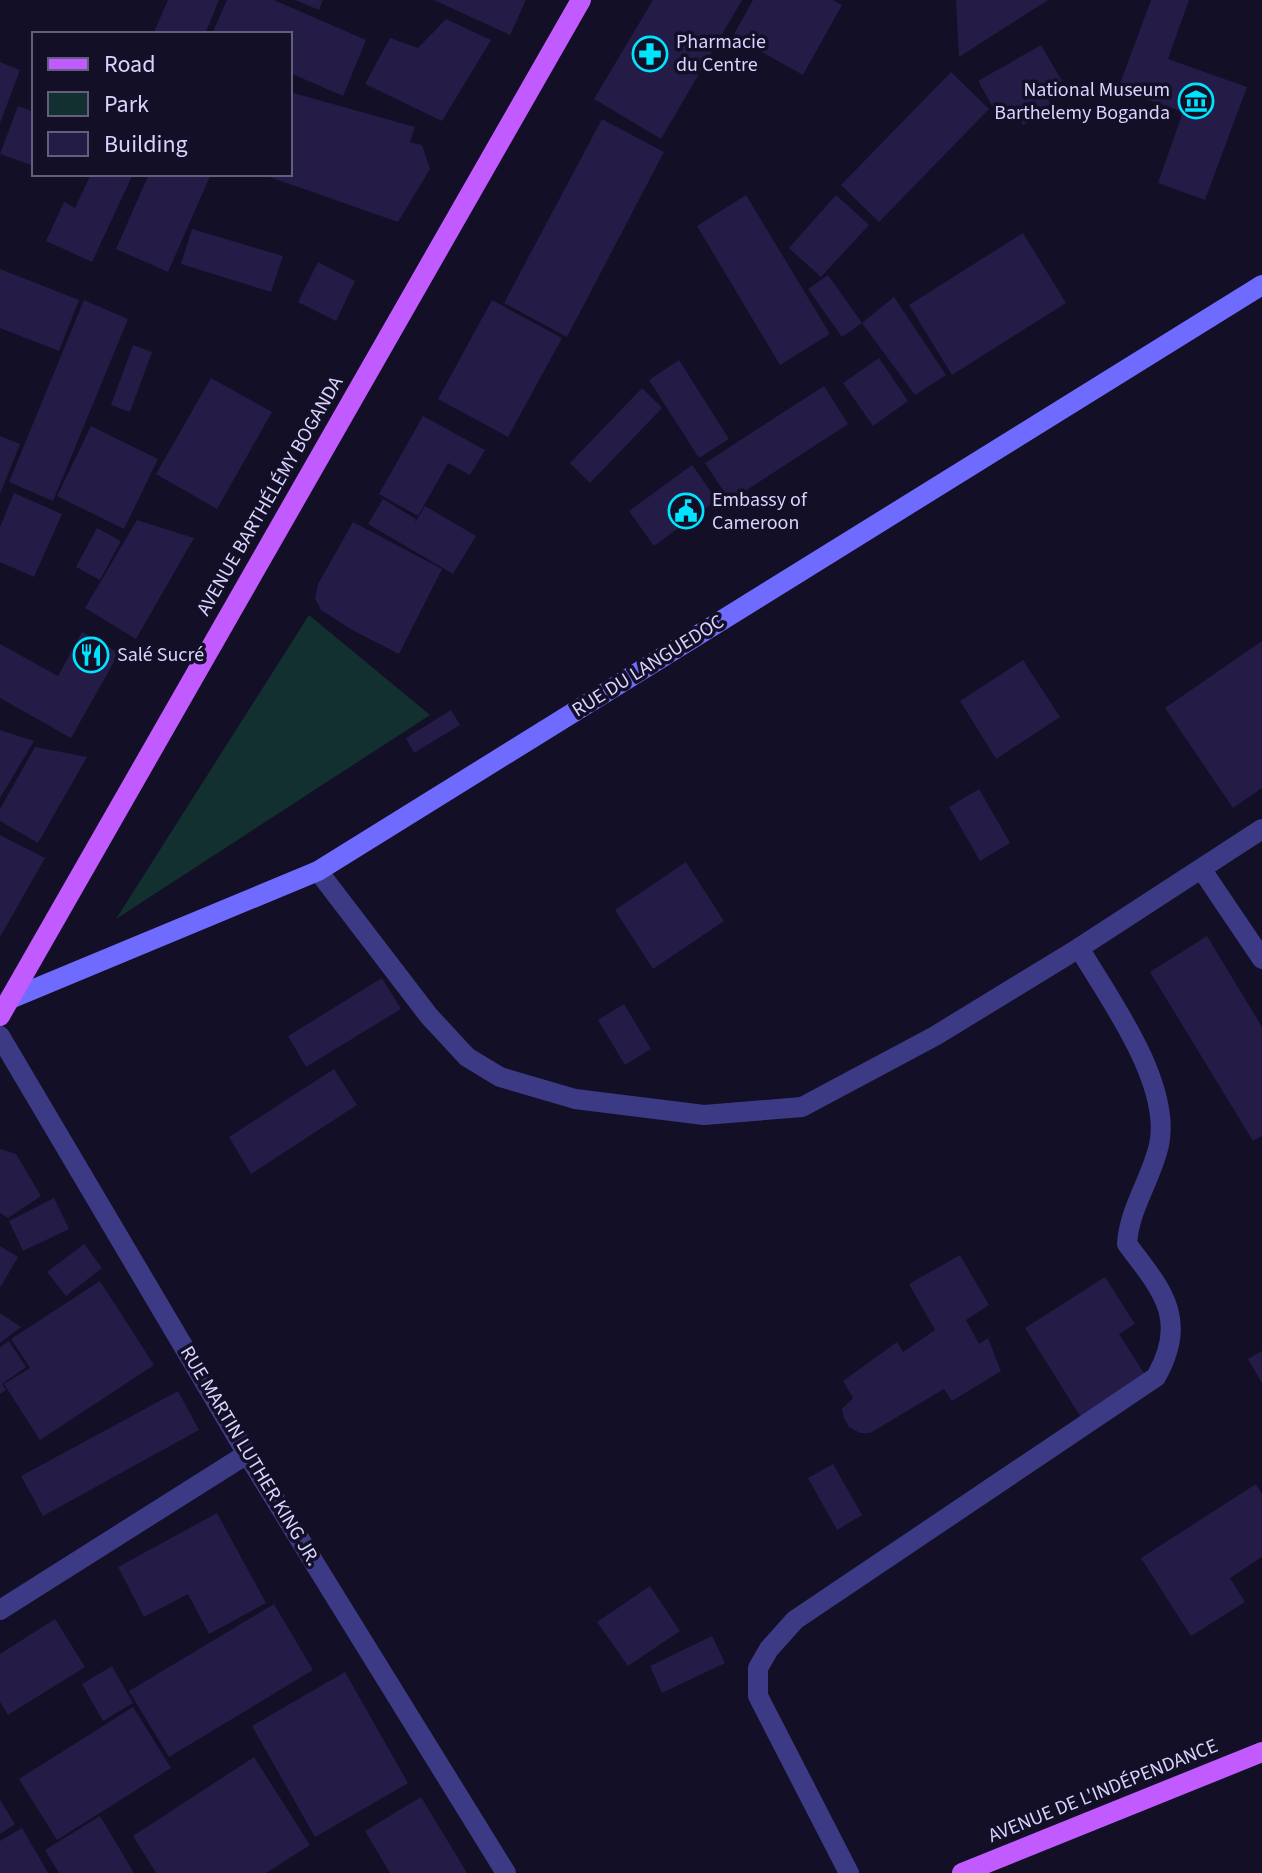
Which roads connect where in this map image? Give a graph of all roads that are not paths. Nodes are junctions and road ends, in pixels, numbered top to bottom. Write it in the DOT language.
graph roads {
  1 [pos="581,0"];
  2 [pos="1262,285"];
  3 [pos="1262,829"];
  4 [pos="1202,870"];
  5 [pos="318,871"];
  6 [pos="1079,948"];
  7 [pos="1262,959"];
  8 [pos="5,1008"];
  9 [pos="0,1036"];
  10 [pos="247,1454"];
  11 [pos="0,1610"];
  12 [pos="1262,1752"];
  13 [pos="506,1873"];
  14 [pos="849,1873"];
  15 [pos="962,1873"];
  1 -- 8 [label="main road, AVENUE BARTHÉLÉMY BOGANDA"];
  2 -- 5 [label="street, RUE DU LANGUEDOC"];
  3 -- 4 [label="street"];
  4 -- 6 [label="street"];
  4 -- 7 [label="street"];
  5 -- 6 [label="street"];
  5 -- 8 [label="street, RUE DU LANGUEDOC"];
  6 -- 14 [label="street"];
  9 -- 10 [label="street, RUE MARTIN LUTHER KING JR."];
  10 -- 11 [label="street"];
  10 -- 13 [label="street, RUE MARTIN LUTHER KING JR."];
  12 -- 15 [label="main road, AVENUE DE L'INDÉPENDANCE"];
}
